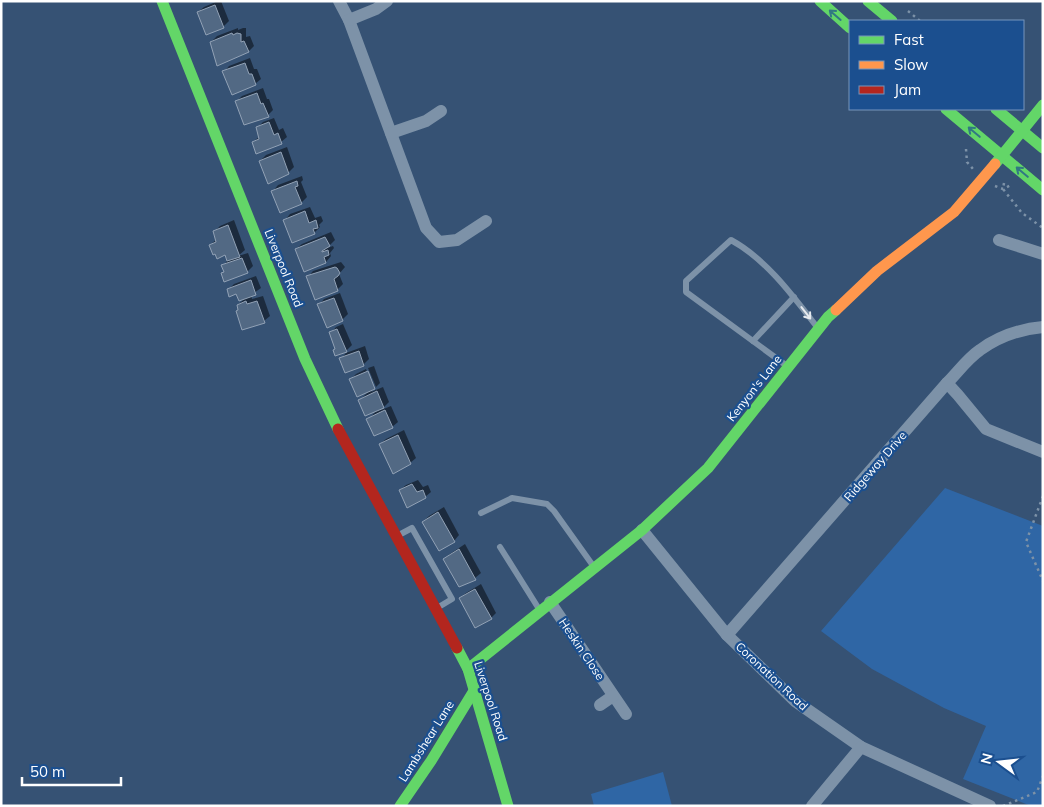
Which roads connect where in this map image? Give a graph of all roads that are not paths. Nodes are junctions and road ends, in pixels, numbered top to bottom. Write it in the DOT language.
graph roads {
  1 [pos="162,1"];
  2 [pos="339,1"];
  3 [pos="387,1"];
  4 [pos="820,1"];
  5 [pos="868,1"];
  6 [pos="349,20"];
  7 [pos="891,20"];
  8 [pos="849,27"];
  9 [pos="1043,105"];
  10 [pos="947,110"];
  11 [pos="997,110"];
  12 [pos="441,111"];
  13 [pos="1021,130"];
  14 [pos="391,133"];
  15 [pos="1043,148"];
  16 [pos="1002,155"];
  17 [pos="1043,190"];
  18 [pos="486,221"];
  19 [pos="999,240"];
  20 [pos="1043,254"];
  21 [pos="794,297"];
  22 [pos="1043,327"];
  23 [pos="818,329"];
  24 [pos="754,341"];
  25 [pos="788,366"];
  26 [pos="947,383"];
  27 [pos="1043,452"];
  28 [pos="481,513"];
  29 [pos="642,530"];
  30 [pos="396,537"];
  31 [pos="500,547"];
  32 [pos="594,568"];
  33 [pos="545,606"];
  34 [pos="436,609"];
  35 [pos="727,635"];
  36 [pos="468,669"];
  37 [pos="475,689"];
  38 [pos="613,696"];
  39 [pos="600,705"];
  40 [pos="626,714"];
  41 [pos="861,747"];
  42 [pos="400,806"];
  43 [pos="508,806"];
  44 [pos="812,806"];
  45 [pos="990,806"];
  1 -- 30 [label="main road, Liverpool Road"];
  2 -- 6 [label="street"];
  3 -- 6 [label="street"];
  8 -- 4 [label="main road, one-way"];
  5 -- 7 [label="main road"];
  6 -- 14 [label="street"];
  9 -- 13 [label="main road, Kenyon's Lane"];
  16 -- 10 [label="main road, one-way"];
  11 -- 13 [label="main road"];
  12 -- 14 [label="street"];
  13 -- 15 [label="main road"];
  13 -- 16 [label="main road, Kenyon's Lane"];
  14 -- 18 [label="street"];
  17 -- 16 [label="main road, one-way"];
  16 -- 23 [label="main road, Kenyon's Lane"];
  19 -- 20 [label="street"];
  21 -- 23 [label="lane, one-way"];
  21 -- 24 [label="lane"];
  21 -- 24 [label="lane"];
  22 -- 26 [label="street, Ridgeway Drive"];
  23 -- 25 [label="main road, Kenyon's Lane"];
  24 -- 25 [label="lane"];
  25 -- 29 [label="main road, Kenyon's Lane"];
  26 -- 27 [label="street"];
  26 -- 35 [label="street, Ridgeway Drive"];
  28 -- 32 [label="lane"];
  29 -- 32 [label="main road, Kenyon's Lane"];
  29 -- 35 [label="street, Coronation Road"];
  30 -- 34 [label="main road, Liverpool Road"];
  30 -- 34 [label="lane"];
  31 -- 33 [label="lane"];
  32 -- 33 [label="main road, Kenyon's Lane"];
  33 -- 36 [label="main road, Kenyon's Lane"];
  33 -- 38 [label="street, Heskin Close"];
  34 -- 36 [label="main road, Liverpool Road"];
  35 -- 41 [label="street, Coronation Road"];
  36 -- 37 [label="main road, Liverpool Road"];
  37 -- 42 [label="main road, Lambshear Lane"];
  37 -- 43 [label="main road, Liverpool Road"];
  38 -- 39 [label="street"];
  38 -- 40 [label="street, Heskin Close"];
  41 -- 44 [label="street"];
  41 -- 45 [label="street, Coronation Road"];
}
